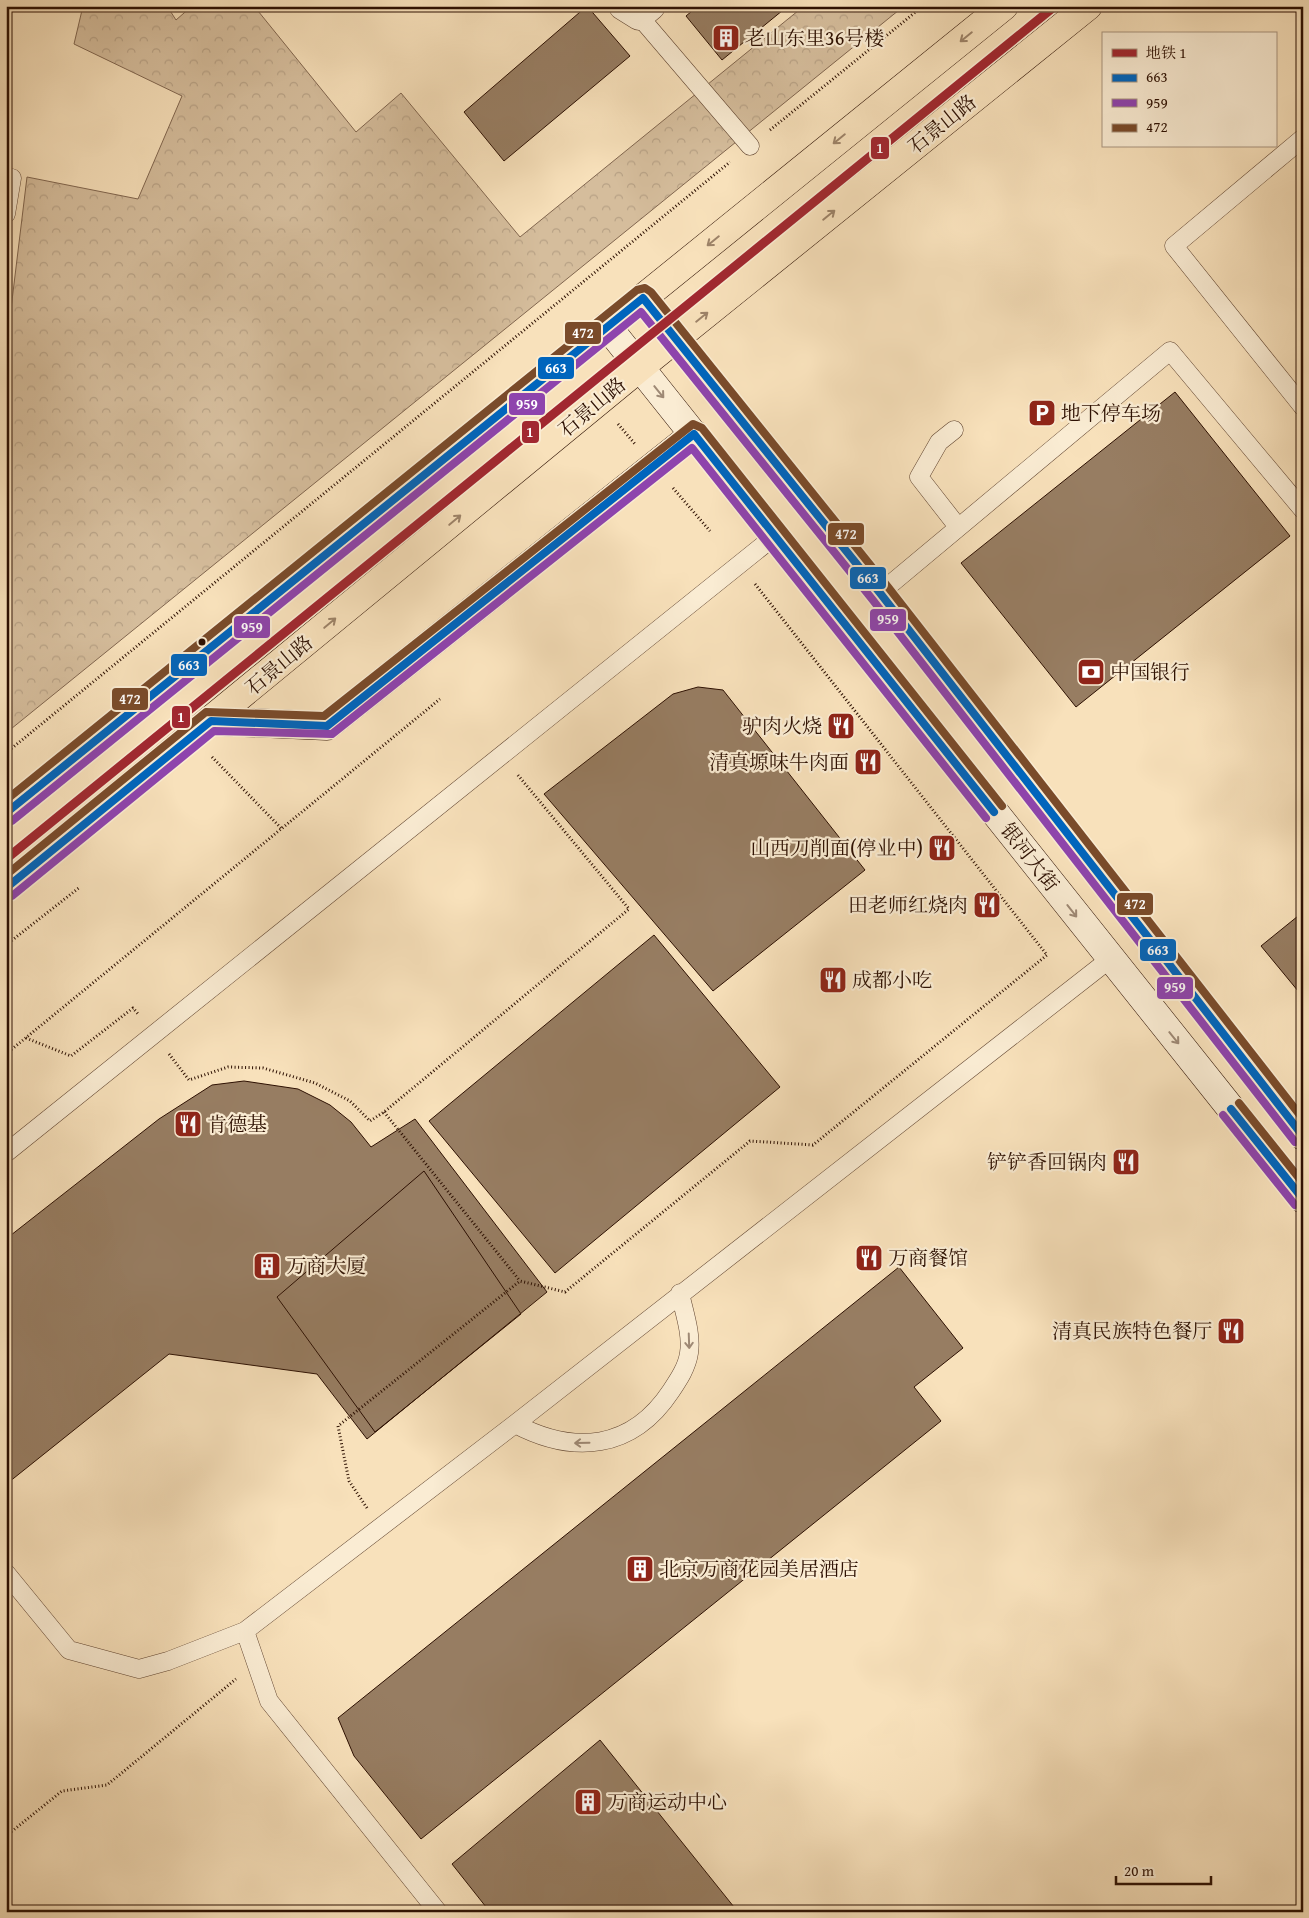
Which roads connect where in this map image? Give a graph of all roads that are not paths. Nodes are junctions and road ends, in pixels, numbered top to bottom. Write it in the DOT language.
graph roads {
  1 [pos="1004,6"];
  2 [pos="1088,6"];
  3 [pos="637,9"];
  4 [pos="1303,138"];
  5 [pos="750,146"];
  6 [pos="12,178"];
  7 [pos="6,214"];
  8 [pos="643,298"];
  9 [pos="607,326"];
  10 [pos="676,338"];
  11 [pos="639,368"];
  12 [pos="1303,407"];
  13 [pos="954,430"];
  14 [pos="694,434"];
  15 [pos="1303,510"];
  16 [pos="958,527"];
  17 [pos="776,535"];
  18 [pos="880,592"];
  19 [pos="211,721"];
  20 [pos="6,813"];
  21 [pos="6,888"];
  22 [pos="1110,959"];
  23 [pos="1301,1129"];
  24 [pos="1265,1152"];
  25 [pos="6,1153"];
  26 [pos="1303,1199"];
  27 [pos="680,1293"];
  28 [pos="515,1424"];
  29 [pos="6,1573"];
  30 [pos="240,1633"];
  31 [pos="438,1912"];
  1 -- 8 [label="highway, one-way"];
  10 -- 2 [label="highway, 石景山路, one-way"];
  3 -- 5 [label="lane"];
  4 -- 12 [label="lane"];
  6 -- 7 [label="lane"];
  8 -- 9 [label="highway"];
  8 -- 10 [label="main road"];
  9 -- 11 [label="main road, 银河大街"];
  9 -- 20 [label="highway"];
  10 -- 11 [label="highway, 石景山路"];
  10 -- 18 [label="main road"];
  11 -- 14 [label="main road, 银河大街, one-way"];
  19 -- 11 [label="highway, 石景山路, one-way"];
  13 -- 16 [label="lane"];
  14 -- 17 [label="main road, 银河大街"];
  14 -- 19 [label="main road"];
  15 -- 16 [label="lane"];
  16 -- 18 [label="lane"];
  17 -- 22 [label="main road, 银河大街, one-way"];
  17 -- 25 [label="lane"];
  18 -- 23 [label="main road"];
  19 -- 21 [label="highway, 石景山路"];
  22 -- 24 [label="main road, 银河大街, one-way"];
  22 -- 27 [label="lane"];
  23 -- 24 [label="main road"];
  24 -- 26 [label="main road, 银河大街"];
  27 -- 28 [label="lane"];
  27 -- 28 [label="lane, one-way"];
  28 -- 30 [label="lane"];
  29 -- 30 [label="lane"];
  30 -- 31 [label="lane"];
}
